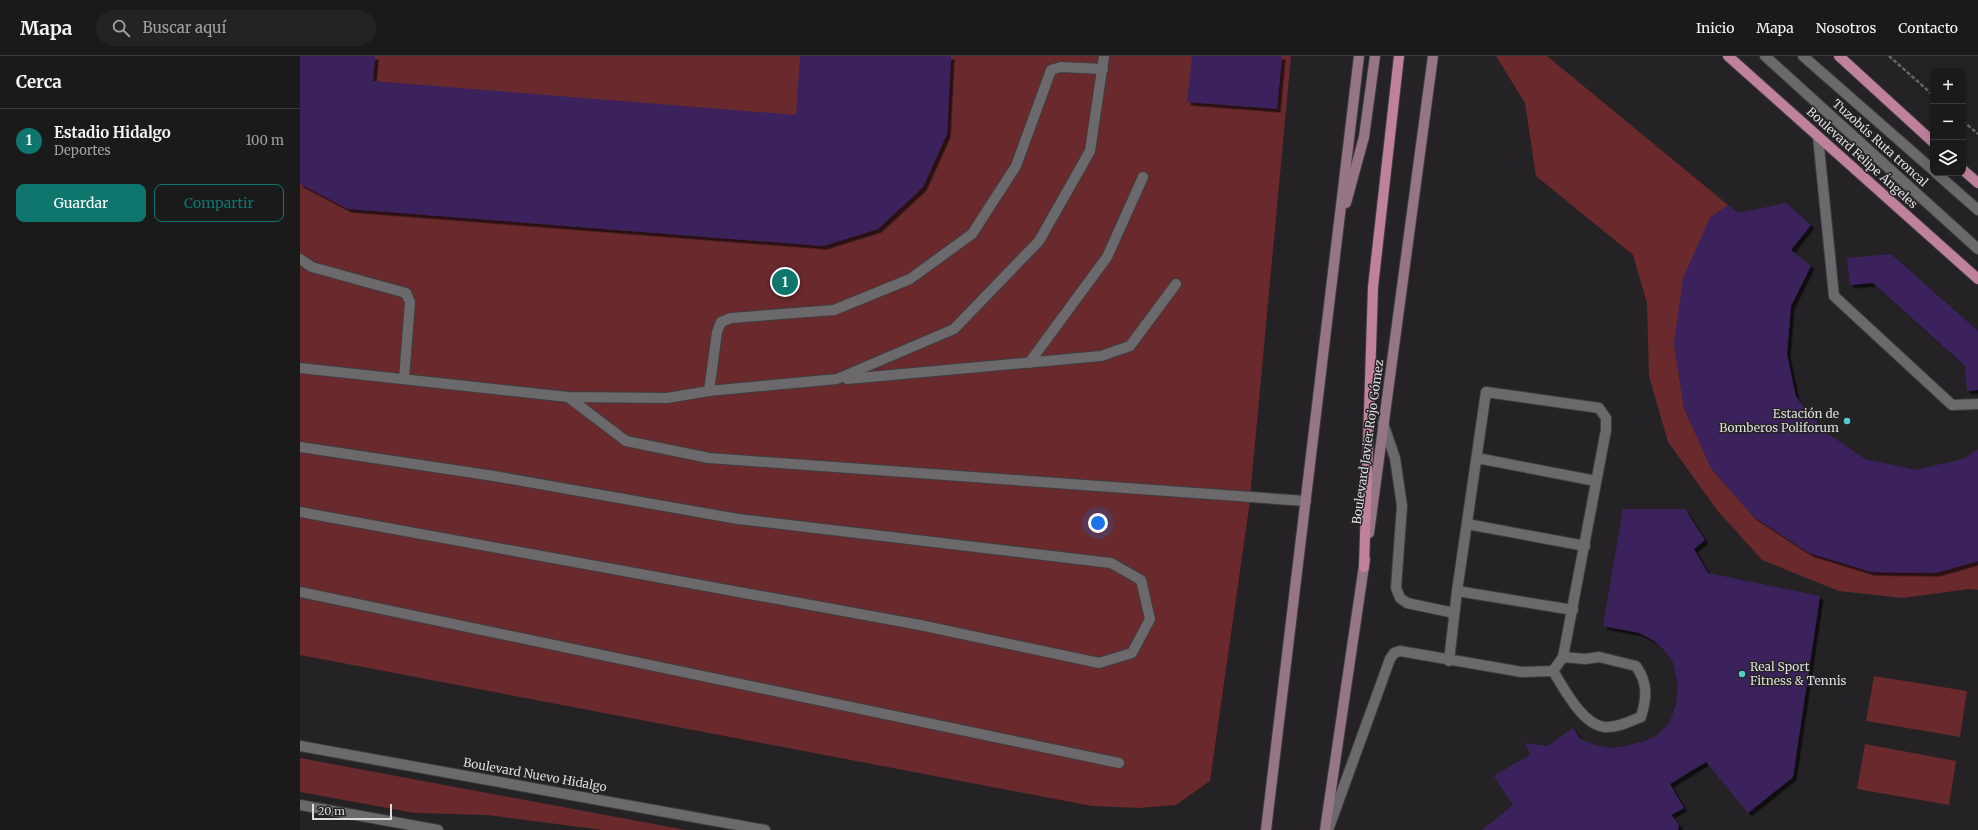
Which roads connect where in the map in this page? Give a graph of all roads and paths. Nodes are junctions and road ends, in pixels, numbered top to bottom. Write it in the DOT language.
graph roads {
  1 [pos="1104,56"];
  2 [pos="1359,56"];
  3 [pos="1375,56"];
  4 [pos="1399,56"];
  5 [pos="1432,56"];
  6 [pos="1728,56"];
  7 [pos="1765,56"];
  8 [pos="1803,56"];
  9 [pos="1839,56"];
  10 [pos="1889,56"];
  11 [pos="1103,69"];
  12 [pos="1930,92"];
  13 [pos="1966,124"];
  14 [pos="1978,134"];
  15 [pos="1818,137"];
  16 [pos="1931,140"];
  17 [pos="1930,167"];
  18 [pos="1966,173"];
  19 [pos="1939,176"];
  20 [pos="1143,177"];
  21 [pos="1978,183"];
  22 [pos="1978,210"];
  23 [pos="1337,240"];
  24 [pos="1978,249"];
  25 [pos="300,259"];
  26 [pos="1978,279"];
  27 [pos="1176,284"];
  28 [pos="1029,363"];
  29 [pos="300,368"];
  30 [pos="404,379"];
  31 [pos="837,380"];
  32 [pos="709,391"];
  33 [pos="568,397"];
  34 [pos="1978,404"];
  35 [pos="1383,423"];
  36 [pos="300,447"];
  37 [pos="1477,458"];
  38 [pos="1596,481"];
  39 [pos="1306,501"];
  40 [pos="300,512"];
  41 [pos="1467,524"];
  42 [pos="1584,546"];
  43 [pos="1364,567"];
  44 [pos="1457,591"];
  45 [pos="300,592"];
  46 [pos="1573,610"];
  47 [pos="1454,613"];
  48 [pos="1563,657"];
  49 [pos="1449,660"];
  50 [pos="1554,671"];
  51 [pos="300,746"];
  52 [pos="1119,763"];
  53 [pos="300,806"];
  54 [pos="1264,828"];
  55 [pos="438,830"];
  56 [pos="765,830"];
  57 [pos="1327,830"];
  1 -- 11 [label="street"];
  2 -- 23 [label="main road"];
  3 -- 23 [label="main road"];
  4 -- 43 [label="main road"];
  5 -- 35 [label="main road, Boulevard Javier Rojo Gómez"];
  6 -- 15 [label="main road, Boulevard Felipe Ángeles"];
  7 -- 24 [label="street, Tuzobús Ruta troncal"];
  8 -- 17 [label="street, Tuzobús Ruta troncal"];
  9 -- 16 [label="main road"];
  10 -- 12 [label="path"];
  11 -- 31 [label="street"];
  11 -- 32 [label="street"];
  13 -- 14 [label="path"];
  15 -- 26 [label="main road, Boulevard Felipe Ángeles"];
  15 -- 34 [label="street"];
  18 -- 21 [label="main road"];
  19 -- 22 [label="street, Tuzobús Ruta troncal"];
  20 -- 28 [label="street"];
  23 -- 39 [label="main road"];
  25 -- 30 [label="street"];
  27 -- 28 [label="street"];
  28 -- 31 [label="street"];
  29 -- 30 [label="street"];
  30 -- 33 [label="street"];
  31 -- 32 [label="street"];
  32 -- 33 [label="street"];
  33 -- 39 [label="street"];
  35 -- 43 [label="main road, Boulevard Javier Rojo Gómez"];
  35 -- 47 [label="street"];
  36 -- 40 [label="street"];
  37 -- 38 [label="street"];
  37 -- 38 [label="street"];
  37 -- 41 [label="street"];
  38 -- 42 [label="street"];
  39 -- 54 [label="main road"];
  41 -- 42 [label="street"];
  41 -- 44 [label="street"];
  42 -- 46 [label="street"];
  43 -- 57 [label="main road, Boulevard Javier Rojo Gómez"];
  44 -- 46 [label="street"];
  44 -- 47 [label="street"];
  45 -- 52 [label="street"];
  46 -- 48 [label="street"];
  47 -- 49 [label="street"];
  48 -- 50 [label="street"];
  48 -- 50 [label="street"];
  49 -- 50 [label="street"];
  49 -- 57 [label="street"];
  51 -- 56 [label="street, Boulevard Nuevo Hidalgo"];
  53 -- 55 [label="street"];
}
